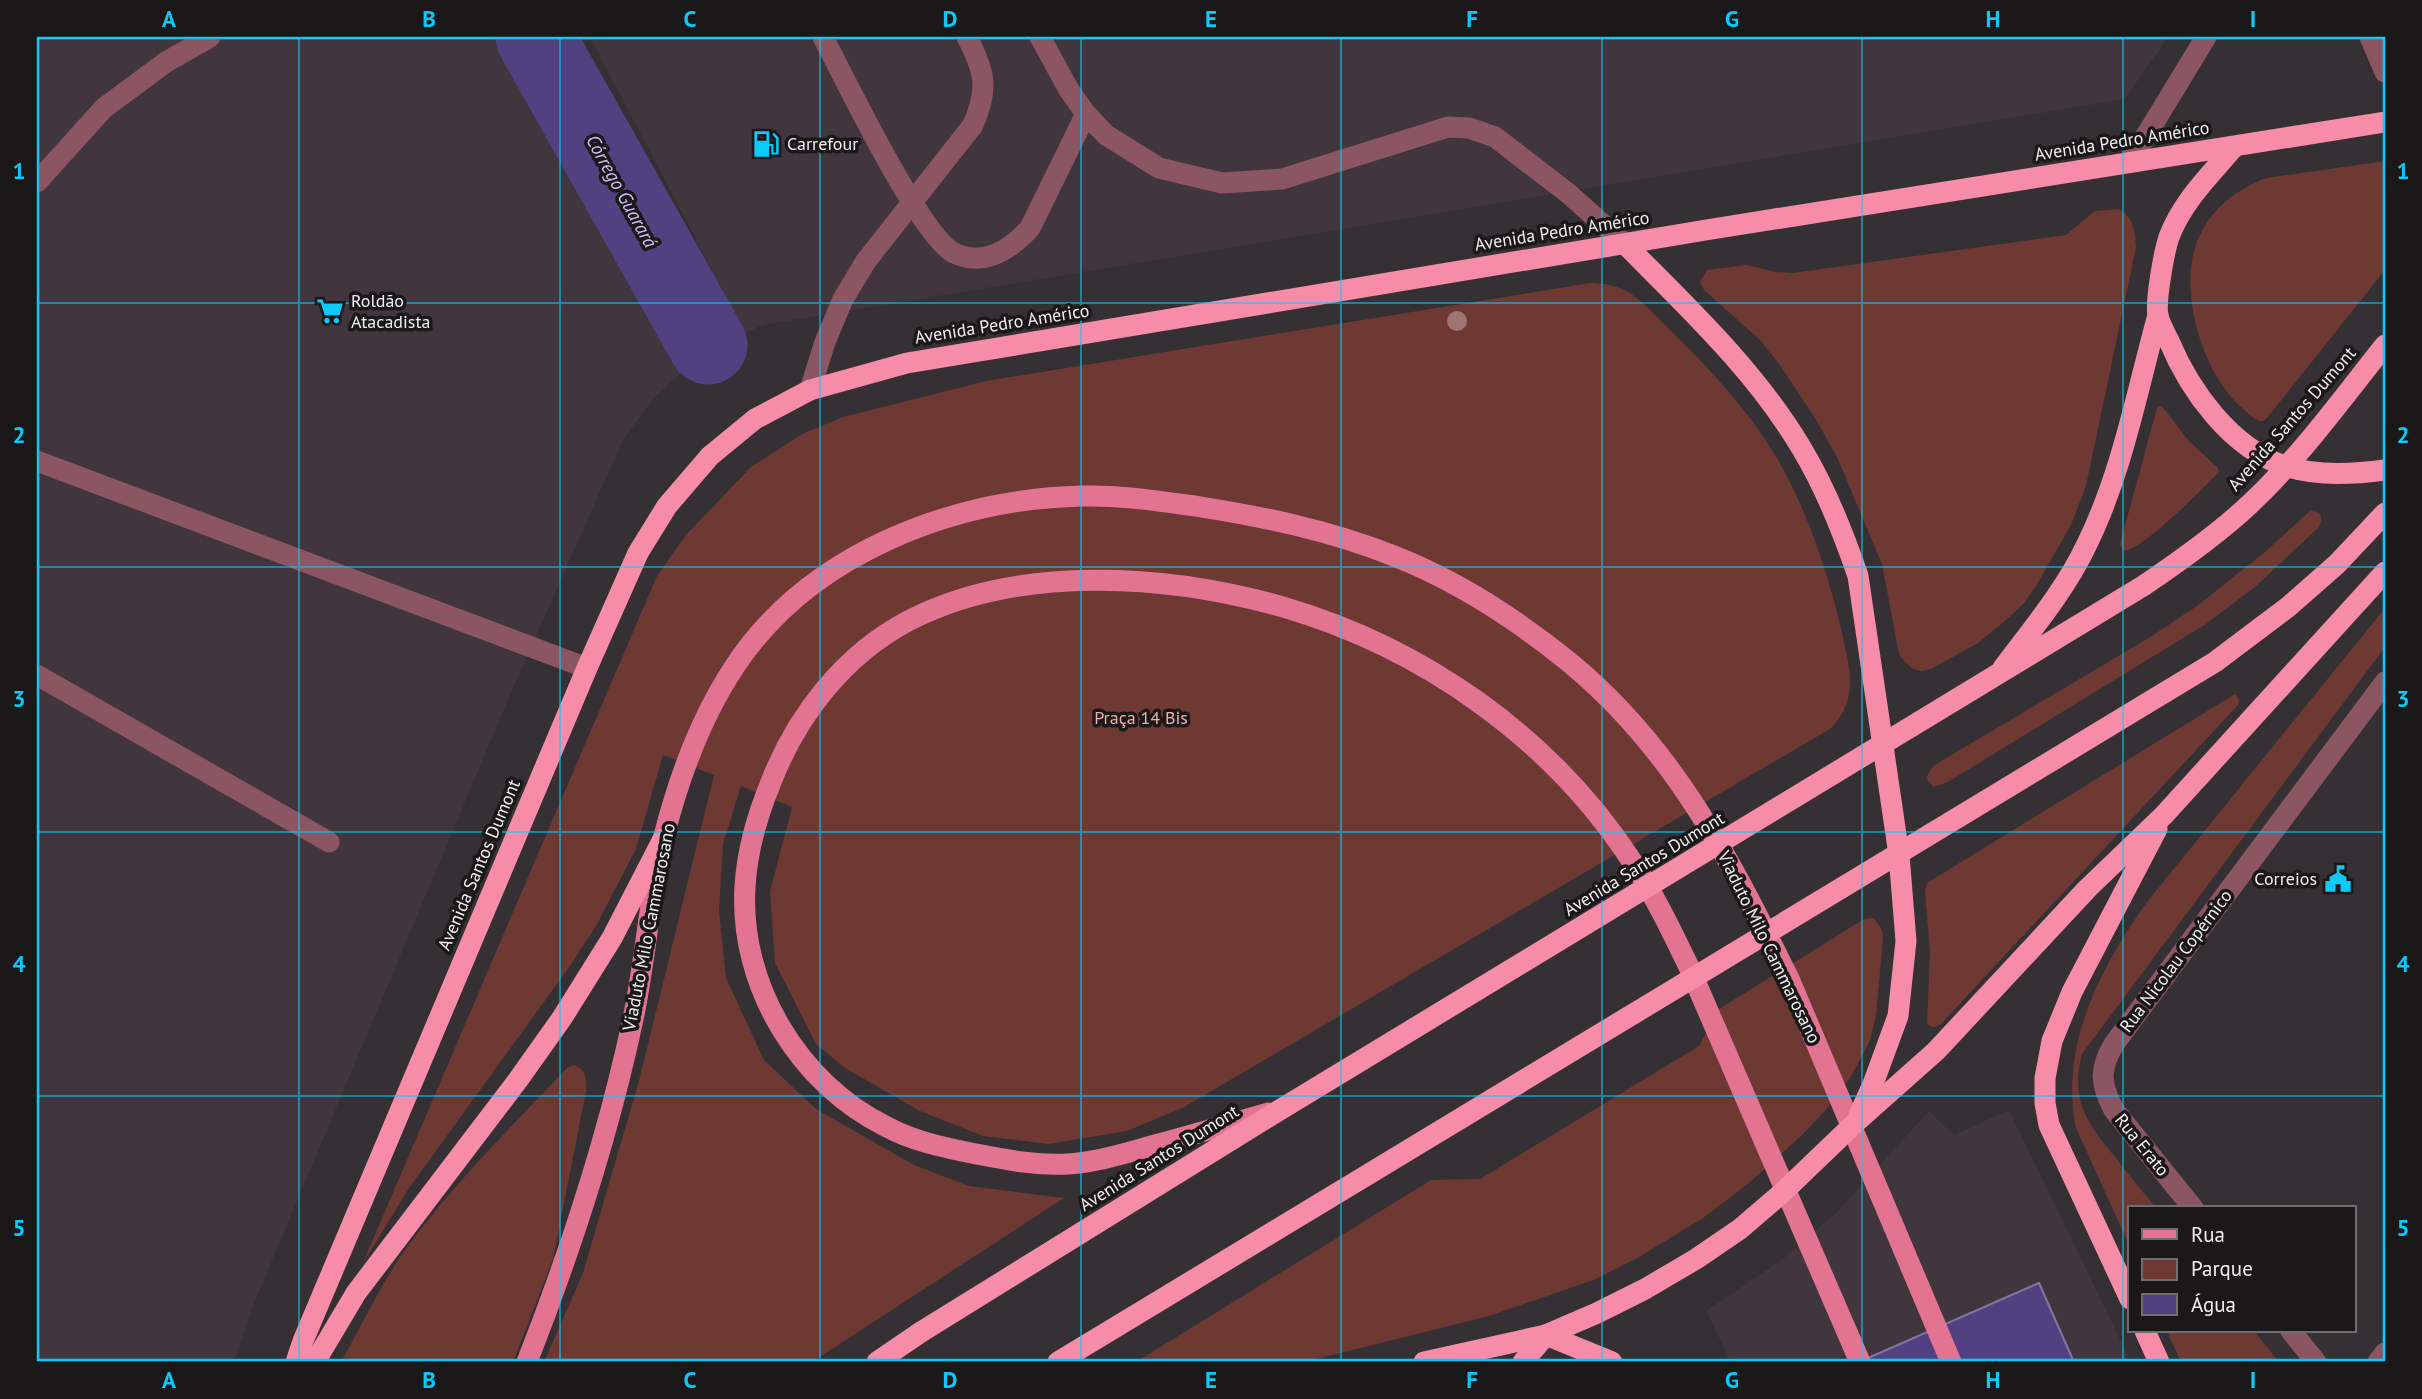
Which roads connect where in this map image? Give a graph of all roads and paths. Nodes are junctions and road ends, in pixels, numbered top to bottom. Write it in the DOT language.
graph roads {
  1 [pos="209,37"];
  2 [pos="823,37"];
  3 [pos="967,37"];
  4 [pos="1040,37"];
  5 [pos="2206,37"];
  6 [pos="2370,37"];
  7 [pos="2385,72"];
  8 [pos="1086,114"];
  9 [pos="2385,122"];
  10 [pos="2234,147"];
  11 [pos="2130,162"];
  12 [pos="37,181"];
  13 [pos="912,203"];
  14 [pos="1625,244"];
  15 [pos="2158,315"];
  16 [pos="2385,345"];
  17 [pos="810,390"];
  18 [pos="755,419"];
  19 [pos="37,461"];
  20 [pos="2285,466"];
  21 [pos="2385,470"];
  22 [pos="2385,513"];
  23 [pos="2385,572"];
  24 [pos="587,668"];
  25 [pos="37,675"];
  26 [pos="1996,677"];
  27 [pos="2385,682"];
  28 [pos="1884,745"];
  29 [pos="2164,815"];
  30 [pos="663,839"];
  31 [pos="329,842"];
  32 [pos="1899,855"];
  33 [pos="2102,1077"];
  34 [pos="1278,1111"];
  35 [pos="1855,1123"];
  36 [pos="2191,1206"];
  37 [pos="2128,1295"];
  38 [pos="2145,1332"];
  39 [pos="2292,1332"];
  40 [pos="1546,1335"];
  41 [pos="2385,1353"];
  42 [pos="296,1362"];
  43 [pos="315,1362"];
  44 [pos="527,1362"];
  45 [pos="877,1362"];
  46 [pos="1058,1362"];
  47 [pos="1424,1362"];
  48 [pos="1523,1362"];
  49 [pos="1612,1362"];
  50 [pos="1860,1362"];
  51 [pos="1951,1362"];
  52 [pos="2159,1362"];
  53 [pos="2316,1362"];
  54 [pos="2378,1362"];
  1 -- 12 [label="street"];
  2 -- 13 [label="street"];
  3 -- 13 [label="street"];
  4 -- 8 [label="street"];
  5 -- 11 [label="street"];
  6 -- 7 [label="street"];
  8 -- 13 [label="street"];
  8 -- 14 [label="street"];
  9 -- 10 [label="highway, Avenida Pedro Américo"];
  10 -- 11 [label="highway, Avenida Pedro Américo"];
  10 -- 15 [label="highway"];
  11 -- 14 [label="highway, Avenida Pedro Américo"];
  13 -- 17 [label="street"];
  14 -- 17 [label="highway, Avenida Pedro Américo"];
  14 -- 28 [label="highway"];
  15 -- 20 [label="highway"];
  15 -- 26 [label="highway"];
  16 -- 20 [label="highway, Avenida Santos Dumont"];
  17 -- 18 [label="highway, Avenida Pedro Américo"];
  18 -- 24 [label="highway, Avenida Santos Dumont"];
  19 -- 24 [label="street"];
  20 -- 21 [label="highway"];
  20 -- 26 [label="highway, Avenida Santos Dumont"];
  22 -- 32 [label="highway"];
  23 -- 29 [label="highway"];
  24 -- 42 [label="highway, Avenida Santos Dumont"];
  25 -- 31 [label="street"];
  26 -- 28 [label="highway, Avenida Santos Dumont"];
  27 -- 33 [label="street, Rua Nicolau Copérnico"];
  28 -- 32 [label="highway"];
  28 -- 34 [label="highway, Avenida Santos Dumont"];
  29 -- 35 [label="highway"];
  29 -- 37 [label="highway"];
  30 -- 43 [label="highway"];
  30 -- 44 [label="main road, Viaduto Milo Cammarosano"];
  30 -- 51 [label="main road, Viaduto Milo Cammarosano"];
  32 -- 35 [label="highway"];
  32 -- 46 [label="highway"];
  33 -- 36 [label="street, Rua Erato"];
  34 -- 45 [label="highway, Avenida Santos Dumont"];
  34 -- 50 [label="main road"];
  35 -- 40 [label="highway"];
  38 -- 52 [label="highway"];
  39 -- 53 [label="street"];
  40 -- 47 [label="highway"];
  40 -- 48 [label="highway"];
  40 -- 49 [label="highway"];
  41 -- 54 [label="street"];
}
